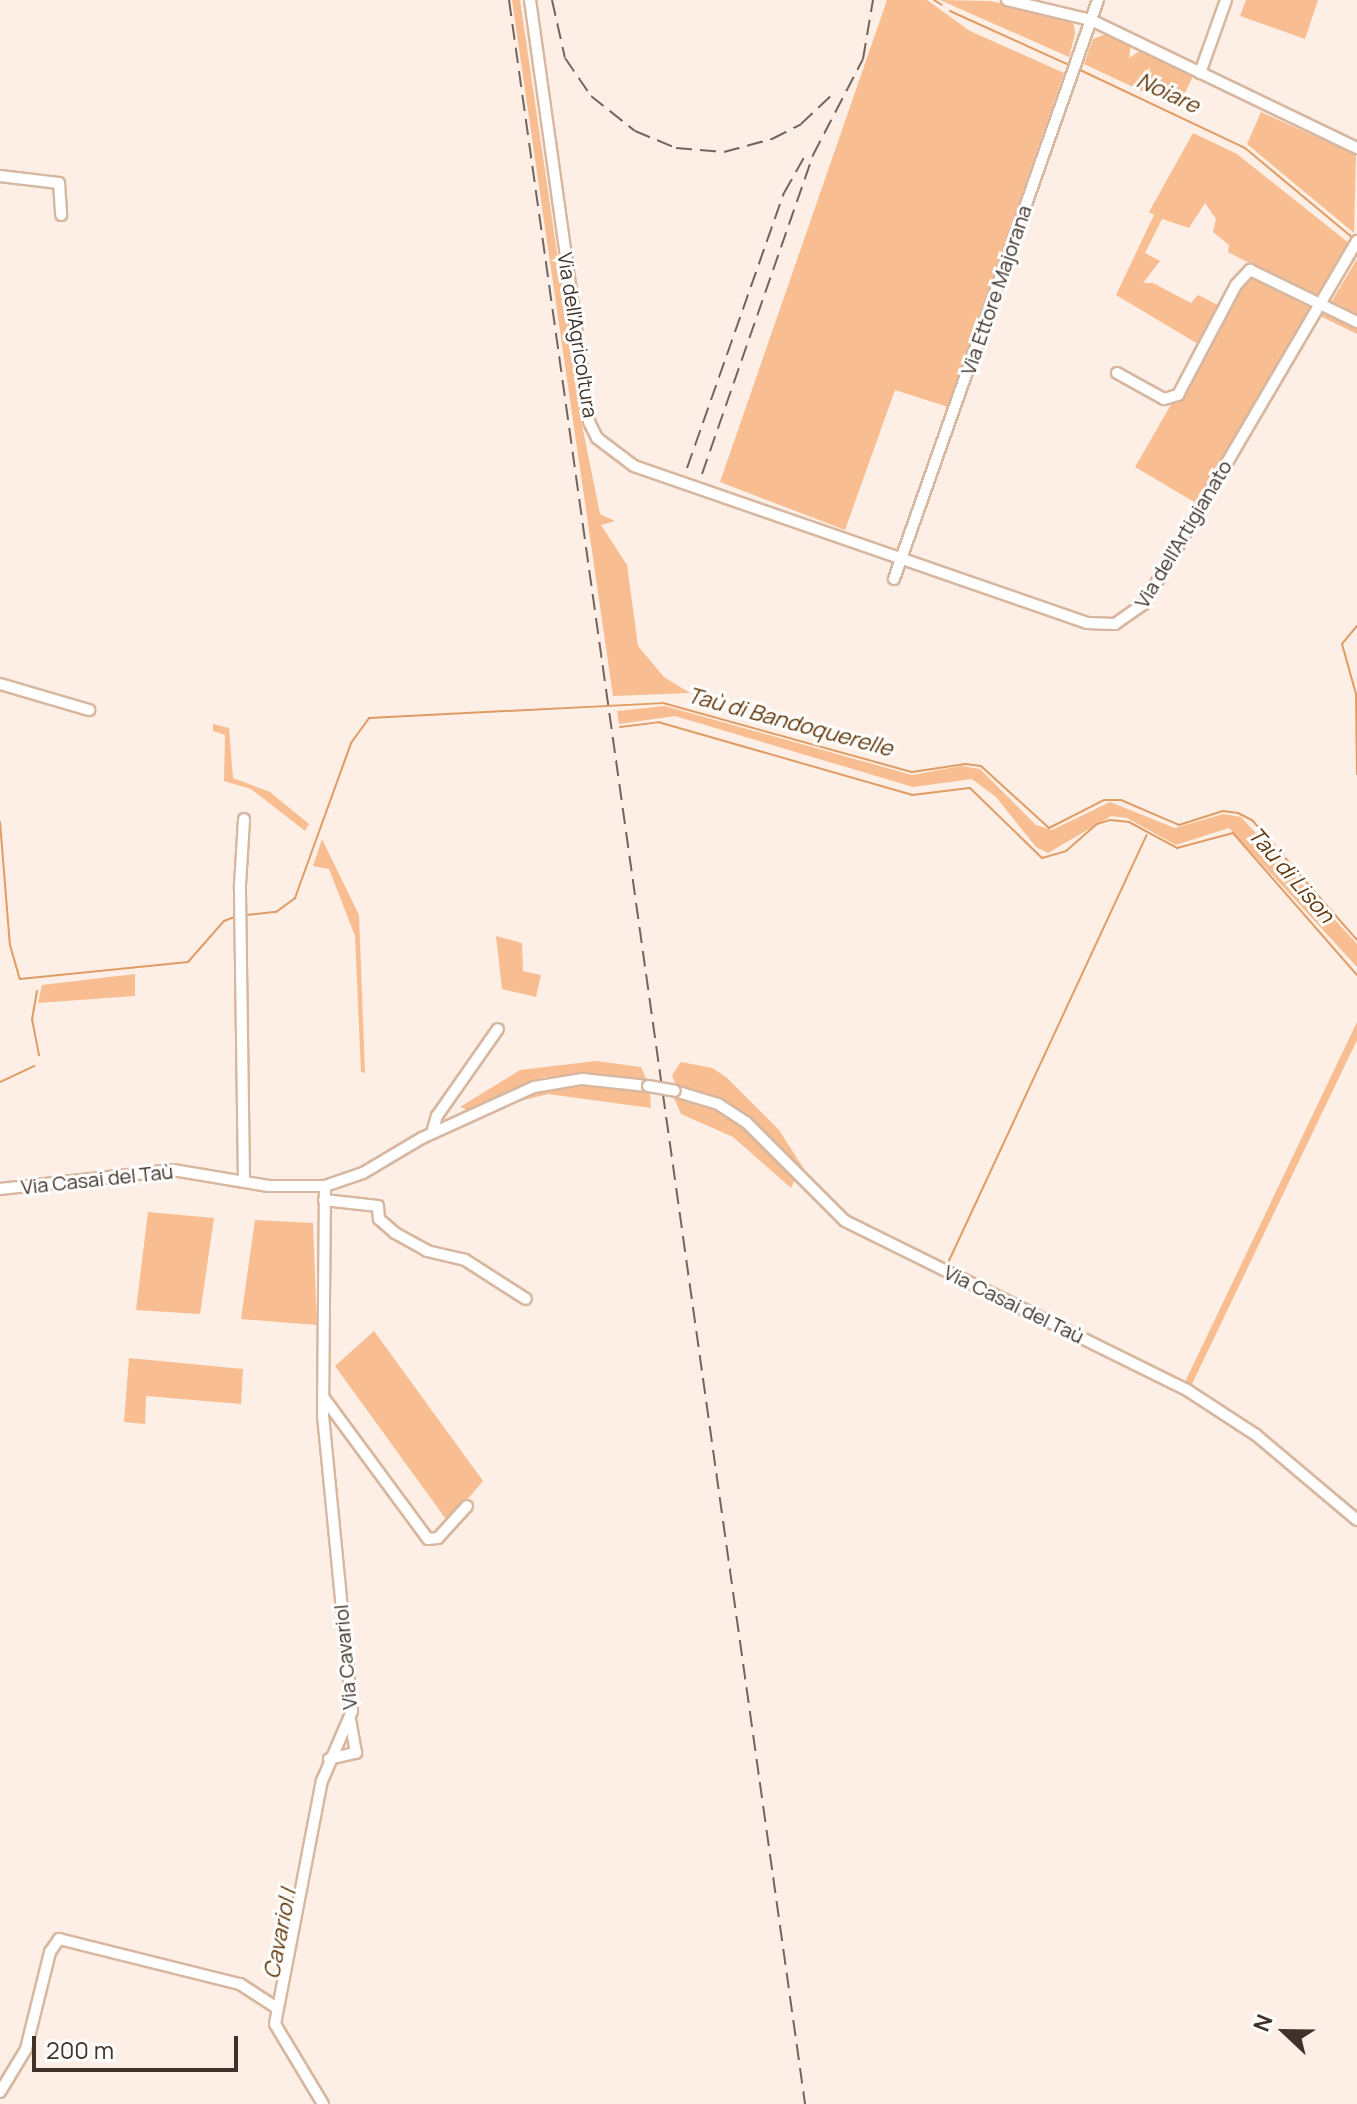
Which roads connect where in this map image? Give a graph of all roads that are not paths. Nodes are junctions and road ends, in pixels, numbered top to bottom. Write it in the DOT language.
graph roads {
  1 [pos="530,0"];
  2 [pos="1007,0"];
  3 [pos="1098,0"];
  4 [pos="1226,0"];
  5 [pos="1091,20"];
  6 [pos="1200,73"];
  7 [pos="1357,148"];
  8 [pos="0,176"];
  9 [pos="61,215"];
  10 [pos="1357,241"];
  11 [pos="1320,305"];
  12 [pos="1357,322"];
  13 [pos="1117,373"];
  14 [pos="902,558"];
  15 [pos="894,579"];
  16 [pos="0,684"];
  17 [pos="89,710"];
  18 [pos="244,819"];
  19 [pos="498,1029"];
  20 [pos="432,1133"];
  21 [pos="244,1180"];
  22 [pos="325,1186"];
  23 [pos="0,1189"];
  24 [pos="324,1200"];
  25 [pos="526,1299"];
  26 [pos="324,1398"];
  27 [pos="467,1506"];
  28 [pos="1357,1520"];
  29 [pos="350,1719"];
  30 [pos="329,1759"];
  31 [pos="277,2008"];
  32 [pos="0,2092"];
  33 [pos="323,2104"];
  1 -- 14 [label="street, Via dell'Agricoltura"];
  2 -- 5 [label="street"];
  3 -- 5 [label="street, Via Ettore Majorana"];
  4 -- 6 [label="street"];
  5 -- 6 [label="street"];
  5 -- 14 [label="street, Via Ettore Majorana"];
  6 -- 7 [label="street"];
  8 -- 9 [label="street"];
  10 -- 11 [label="street, Via dell'Artigianato"];
  11 -- 12 [label="street"];
  11 -- 13 [label="street"];
  11 -- 14 [label="street, Via dell'Artigianato"];
  14 -- 15 [label="street, Via Ettore Majorana"];
  16 -- 17 [label="street"];
  18 -- 21 [label="street"];
  19 -- 20 [label="street"];
  20 -- 22 [label="street, Via Casai del Taù"];
  20 -- 28 [label="street, Via Casai del Taù, bridge"];
  21 -- 22 [label="street, Via Casai del Taù"];
  21 -- 23 [label="street, Via Casai del Taù"];
  22 -- 24 [label="street, Via Cavariol"];
  24 -- 25 [label="street"];
  24 -- 26 [label="street, Via Cavariol"];
  26 -- 27 [label="street"];
  26 -- 29 [label="street, Via Cavariol"];
  29 -- 30 [label="street, Via Cavariol"];
  29 -- 30 [label="street"];
  30 -- 31 [label="street, Via Cavariol"];
  31 -- 32 [label="street"];
  31 -- 33 [label="street, Via Cavariol"];
}
